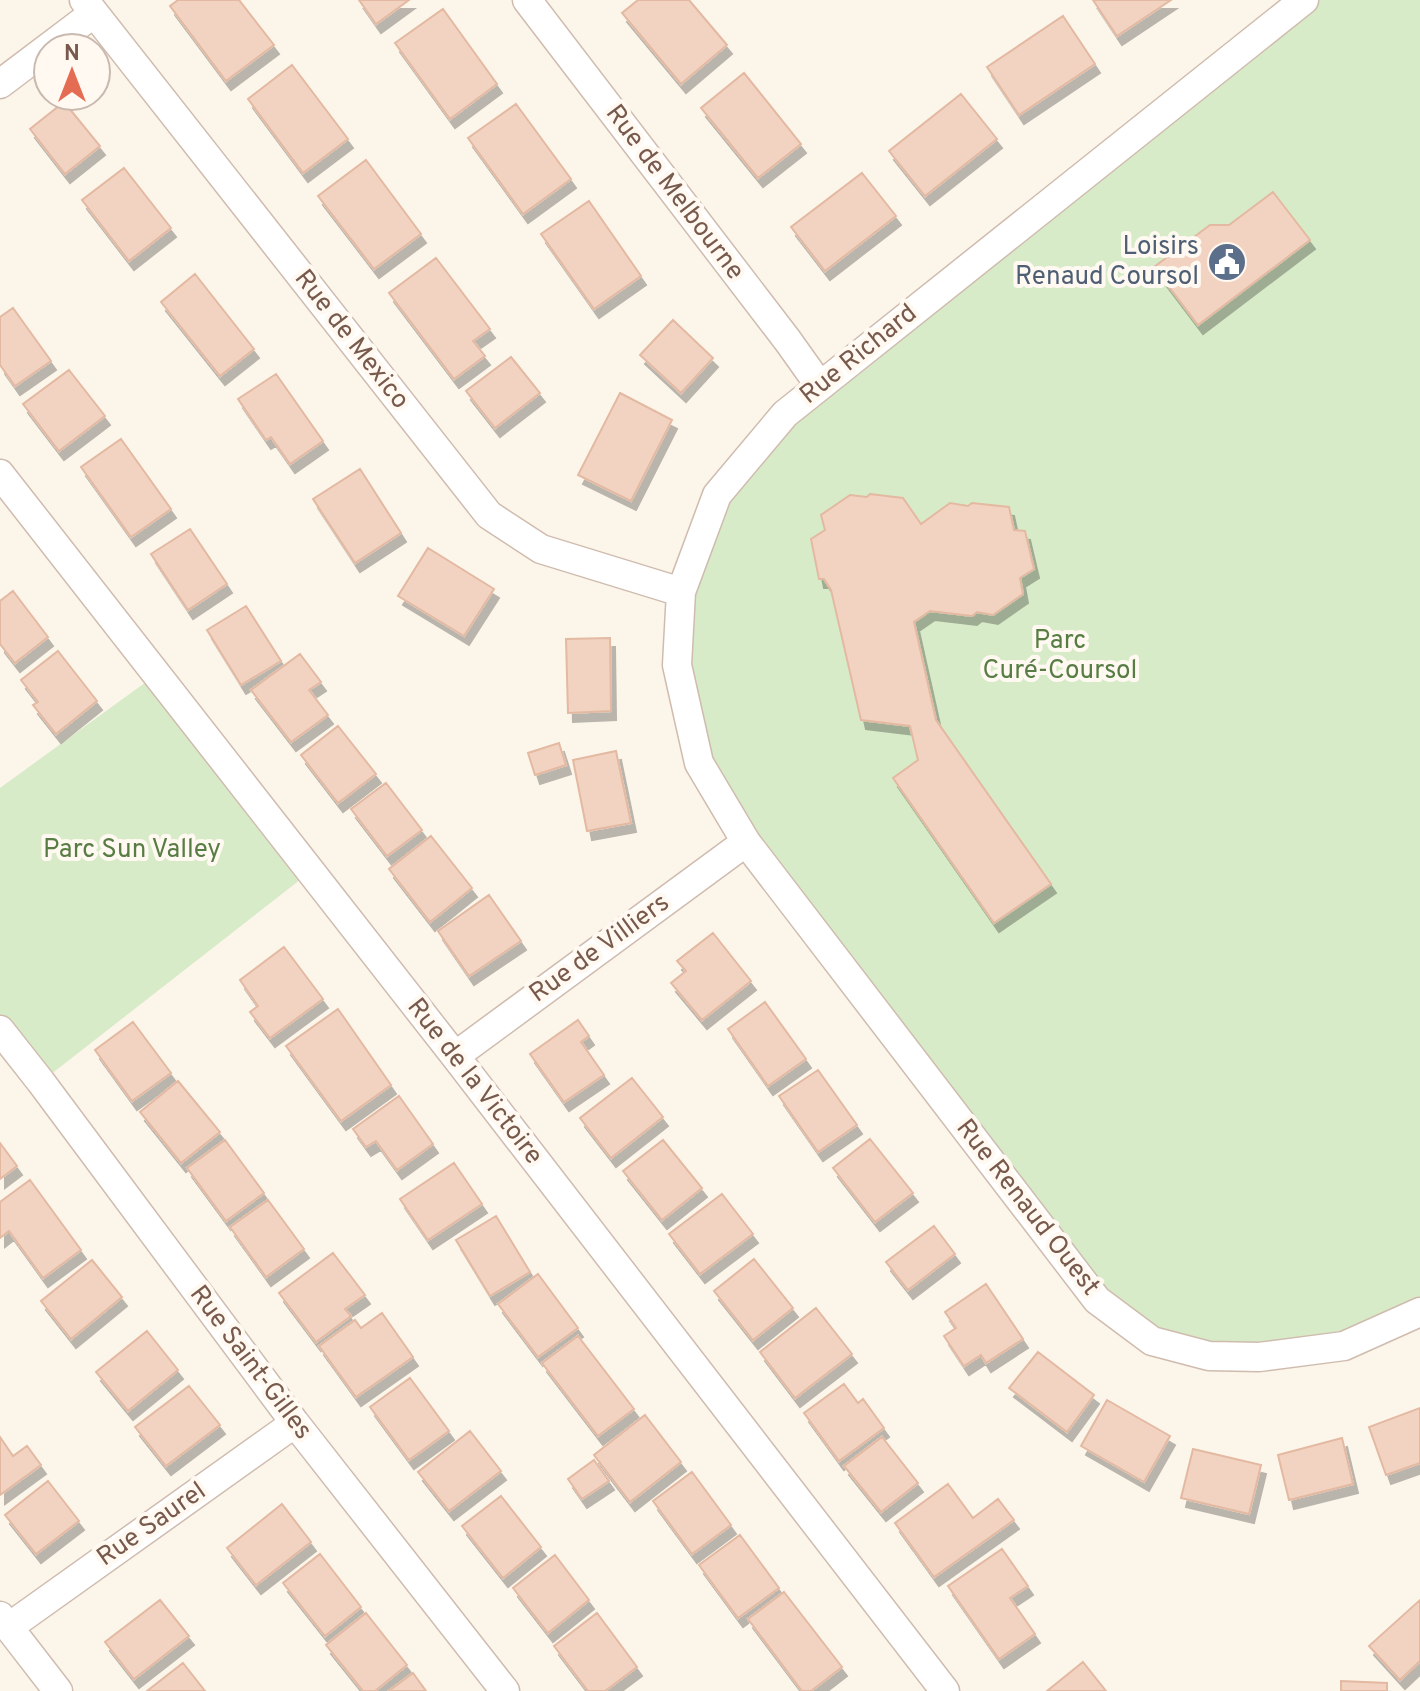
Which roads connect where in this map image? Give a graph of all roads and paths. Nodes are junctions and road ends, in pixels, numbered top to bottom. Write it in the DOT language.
graph roads {
  1 [pos="527,0"];
  2 [pos="1304,0"];
  3 [pos="89,6"];
  4 [pos="0,84"];
  5 [pos="820,386"];
  6 [pos="0,474"];
  7 [pos="681,592"];
  8 [pos="746,842"];
  9 [pos="0,1030"];
  10 [pos="455,1056"];
  11 [pos="1420,1312"];
  12 [pos="295,1423"];
  13 [pos="4,1622"];
  14 [pos="58,1691"];
  15 [pos="505,1691"];
  16 [pos="945,1691"];
  1 -- 5 [label="street, Rue de Melbourne"];
  2 -- 5 [label="street, Rue Richard"];
  3 -- 4 [label="street"];
  3 -- 7 [label="street, Rue de Mexico"];
  5 -- 7 [label="street, Rue Richard"];
  6 -- 10 [label="street, Rue de la Victoire"];
  7 -- 8 [label="street, Rue Richard"];
  8 -- 10 [label="street, Rue de Villiers"];
  8 -- 11 [label="street, Rue Renaud Ouest"];
  9 -- 12 [label="street, Rue Saint-Gilles"];
  10 -- 16 [label="street, Rue de la Victoire"];
  12 -- 13 [label="street, Rue Saurel"];
  12 -- 15 [label="street, Rue Saint-Gilles"];
  13 -- 14 [label="street"];
}
